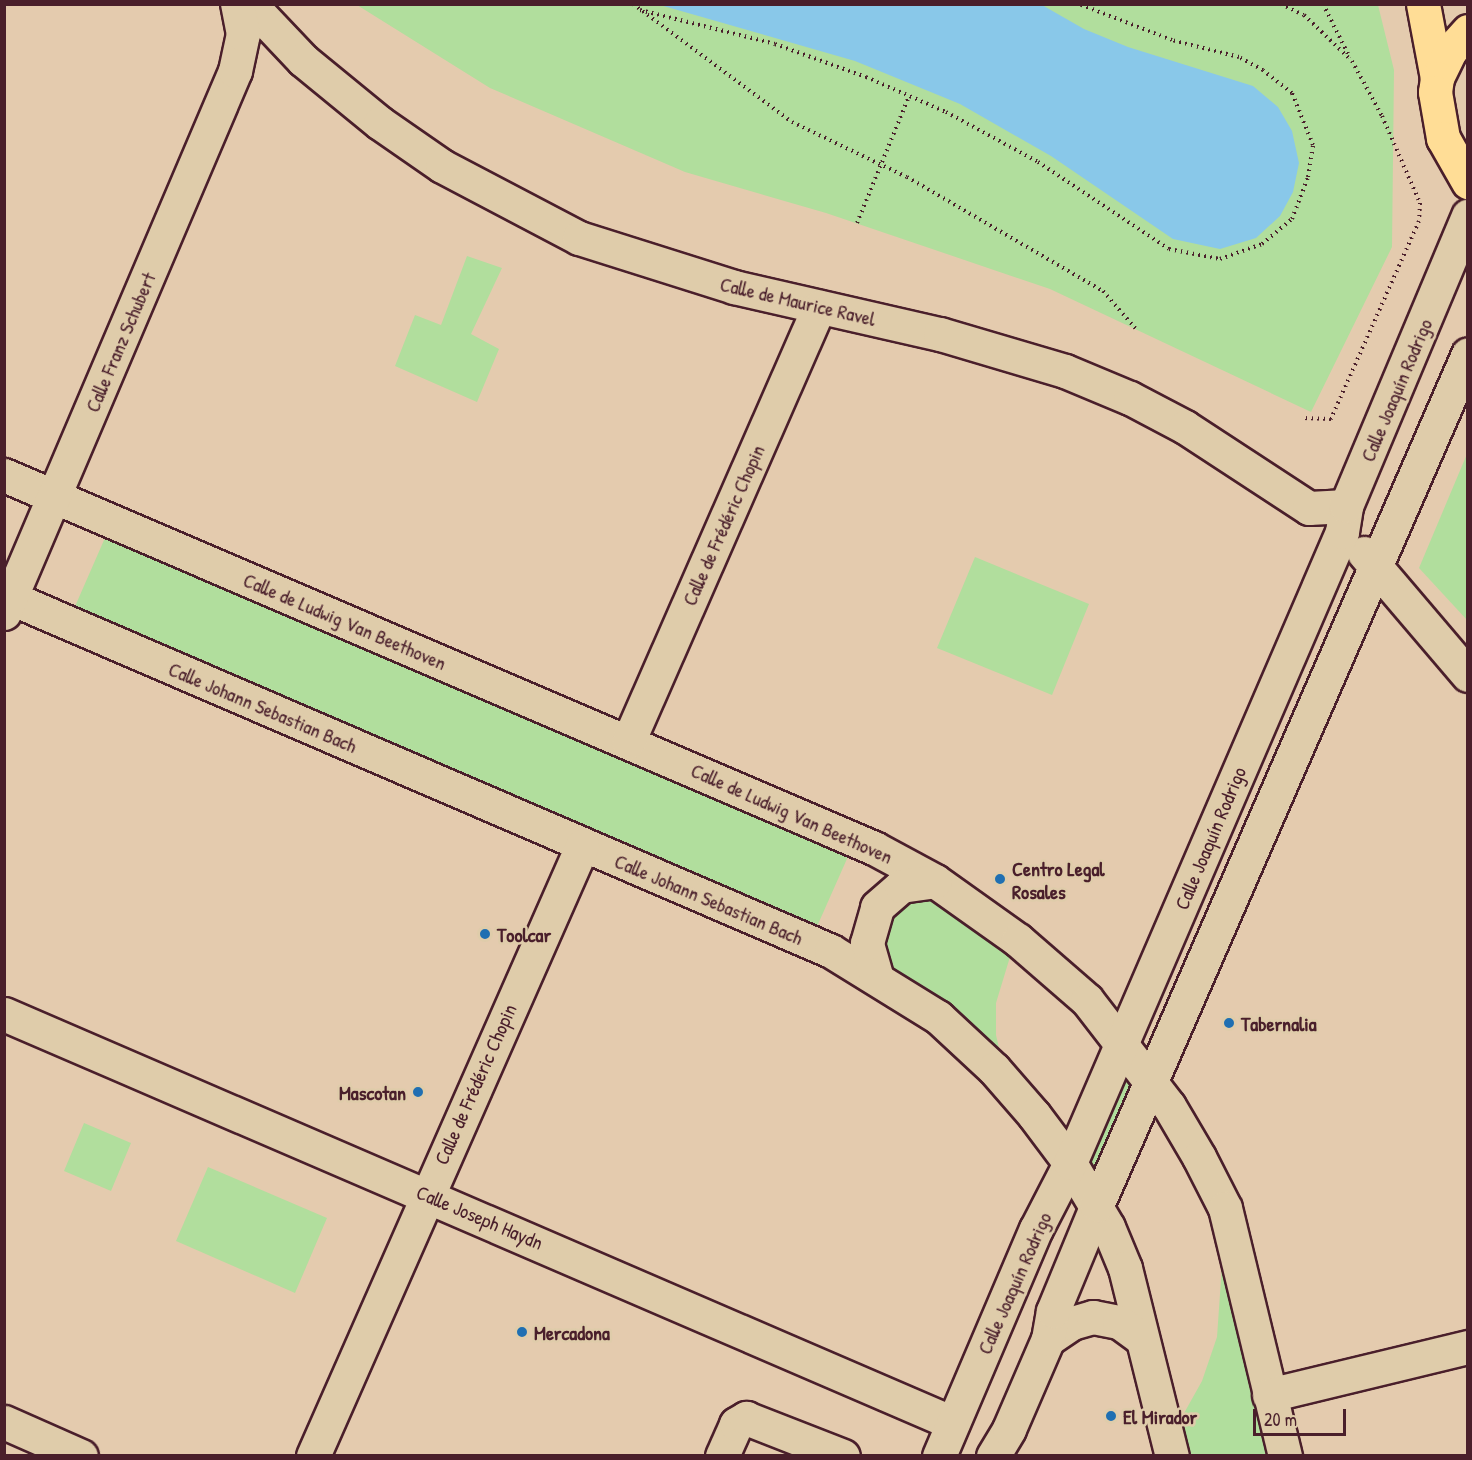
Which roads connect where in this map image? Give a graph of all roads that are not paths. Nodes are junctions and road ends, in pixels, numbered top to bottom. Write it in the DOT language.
graph roads {
  1 [pos="237,4"];
  2 [pos="250,4"];
  3 [pos="1423,4"];
  4 [pos="1467,31"];
  5 [pos="303,60"];
  6 [pos="247,62"];
  7 [pos="1437,78"];
  8 [pos="1467,182"];
  9 [pos="1467,216"];
  10 [pos="819,307"];
  11 [pos="1467,354"];
  12 [pos="4,475"];
  13 [pos="54,497"];
  14 [pos="1344,519"];
  15 [pos="1376,565"];
  16 [pos="7,602"];
  17 [pos="1467,675"];
  18 [pos="628,742"];
  19 [pos="582,846"];
  20 [pos="935,881"];
  21 [pos="876,975"];
  22 [pos="4,1014"];
  23 [pos="1121,1045"];
  24 [pos="1150,1081"];
  25 [pos="1070,1163"];
  26 [pos="426,1193"];
  27 [pos="1096,1205"];
  28 [pos="1142,1338"];
  29 [pos="1048,1339"];
  30 [pos="1467,1347"];
  31 [pos="1269,1395"];
  32 [pos="4,1422"];
  33 [pos="953,1423"];
  34 [pos="81,1455"];
  35 [pos="314,1455"];
  36 [pos="722,1455"];
  37 [pos="843,1455"];
  38 [pos="939,1455"];
  39 [pos="993,1455"];
  40 [pos="1172,1455"];
  41 [pos="1285,1455"];
  1 -- 6 [label="street, Calle Franz Schubert"];
  2 -- 5 [label="street, Calle de Maurice Ravel"];
  3 -- 7 [label="main road"];
  4 -- 7 [label="main road"];
  5 -- 6 [label="street, Calle de Maurice Ravel"];
  5 -- 10 [label="street, Calle de Maurice Ravel"];
  6 -- 13 [label="street, Calle Franz Schubert"];
  7 -- 8 [label="main road"];
  9 -- 14 [label="street, Calle Joaquín Rodrigo"];
  10 -- 14 [label="street, Calle de Maurice Ravel"];
  10 -- 18 [label="street, Calle de Frédéric Chopin"];
  11 -- 15 [label="street"];
  12 -- 13 [label="street, Calle de Ludwig Van Beethoven"];
  13 -- 16 [label="street, Calle Franz Schubert"];
  13 -- 18 [label="street, Calle de Ludwig Van Beethoven"];
  14 -- 15 [label="street"];
  14 -- 23 [label="street, Calle Joaquín Rodrigo"];
  15 -- 17 [label="street"];
  15 -- 24 [label="street"];
  16 -- 19 [label="street, Calle Johann Sebastian Bach"];
  18 -- 20 [label="street, Calle de Ludwig Van Beethoven"];
  19 -- 21 [label="street, Calle Johann Sebastian Bach"];
  19 -- 26 [label="street, Calle de Frédéric Chopin"];
  20 -- 21 [label="street"];
  20 -- 23 [label="street, Calle de Ludwig Van Beethoven"];
  21 -- 25 [label="street, Calle Johann Sebastian Bach"];
  22 -- 26 [label="street, Calle Joseph Haydn"];
  23 -- 24 [label="street, Calle de Ludwig Van Beethoven"];
  23 -- 25 [label="street, Calle Joaquín Rodrigo"];
  24 -- 27 [label="street"];
  24 -- 31 [label="street, Calle de Ludwig Van Beethoven"];
  25 -- 27 [label="street, Calle Johann Sebastian Bach"];
  25 -- 33 [label="street, Calle Joaquín Rodrigo"];
  26 -- 33 [label="street, Calle Joseph Haydn"];
  26 -- 35 [label="street, Calle de Frédéric Chopin"];
  27 -- 28 [label="street, Calle Johann Sebastian Bach"];
  27 -- 29 [label="street"];
  28 -- 29 [label="street"];
  28 -- 40 [label="street, Calle Johann Sebastian Bach"];
  29 -- 39 [label="street"];
  30 -- 31 [label="street"];
  31 -- 41 [label="street, Calle de Ludwig Van Beethoven"];
  32 -- 34 [label="street"];
  33 -- 38 [label="street, Calle Joaquín Rodrigo"];
  36 -- 37 [label="street"];
}
